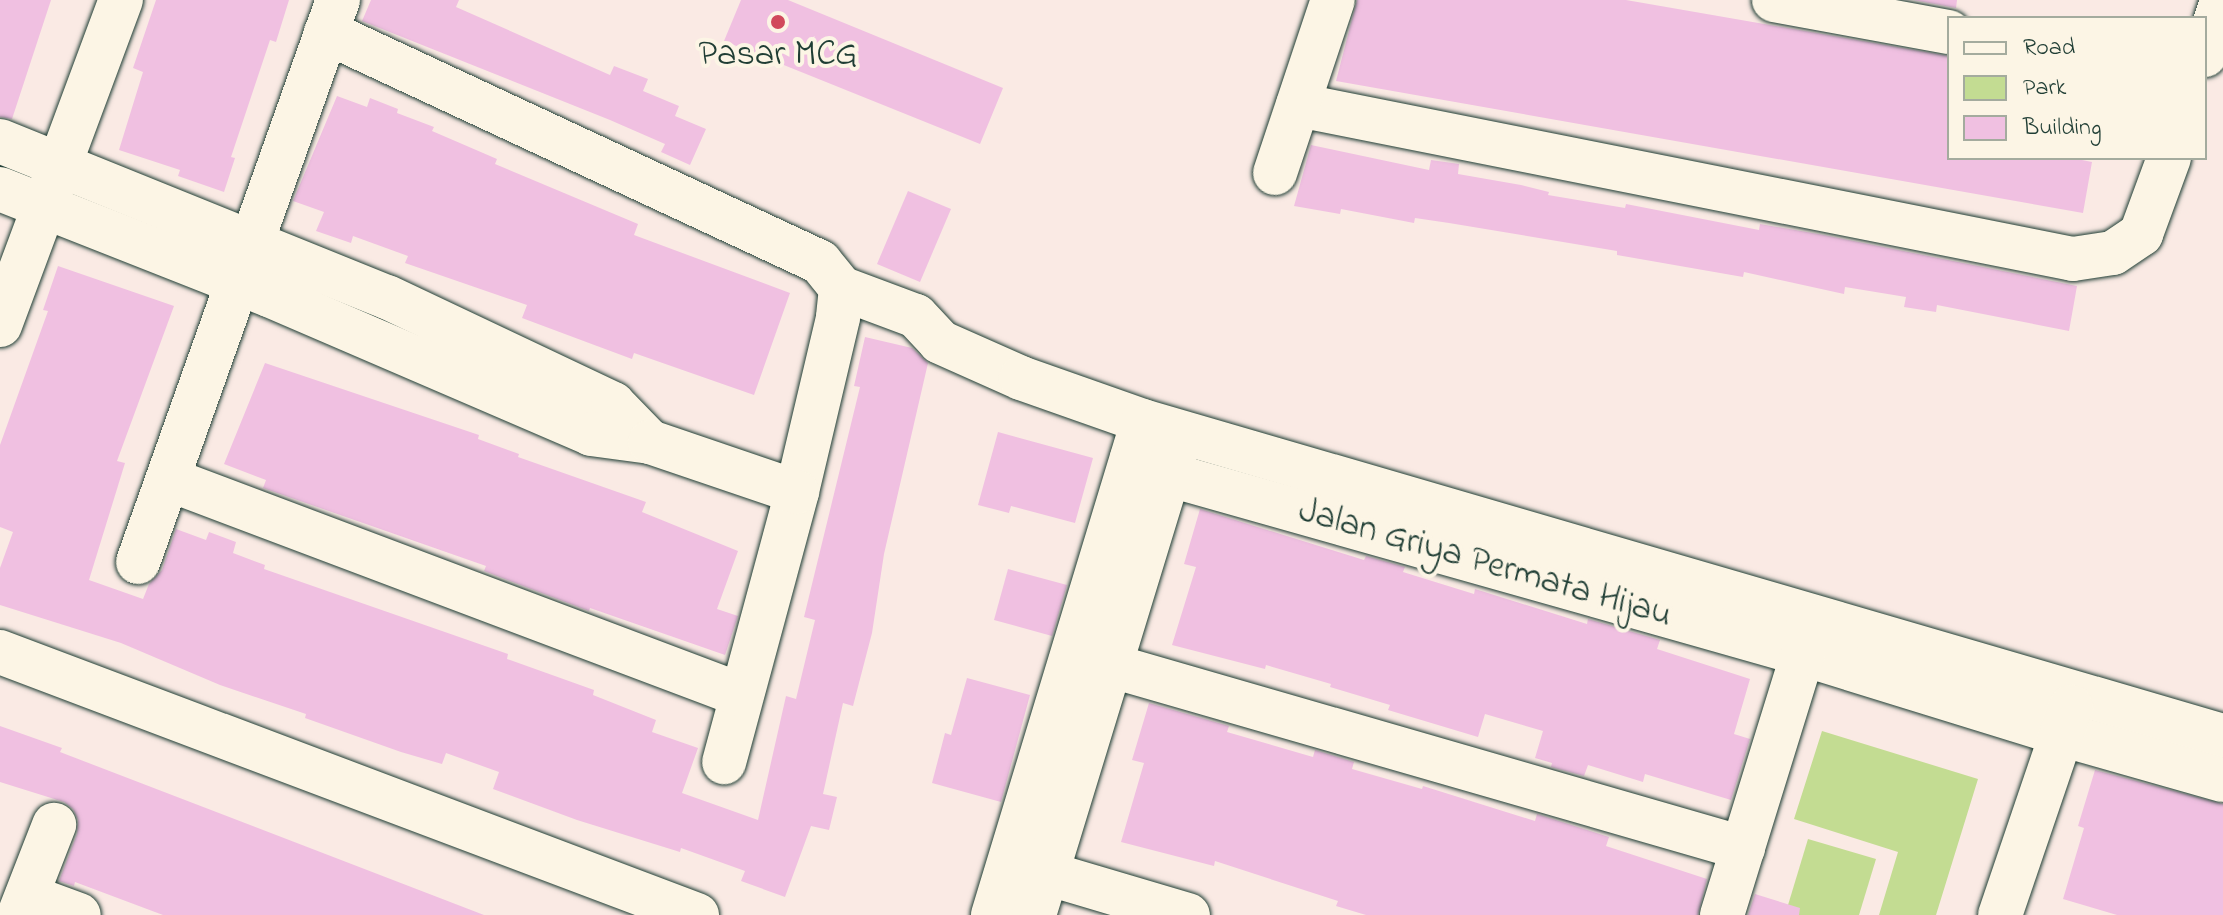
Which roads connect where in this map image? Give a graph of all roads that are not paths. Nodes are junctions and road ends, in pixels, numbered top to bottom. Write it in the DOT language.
graph roads {
  1 [pos="121,0"];
  2 [pos="1333,0"];
  3 [pos="1774,0"];
  4 [pos="2222,0"];
  5 [pos="332,16"];
  6 [pos="1947,32"];
  7 [pos="2207,49"];
  8 [pos="1298,105"];
  9 [pos="0,141"];
  10 [pos="2168,160"];
  11 [pos="60,164"];
  12 [pos="1275,173"];
  13 [pos="0,189"];
  14 [pos="45,205"];
  15 [pos="245,264"];
  16 [pos="841,288"];
  17 [pos="0,325"];
  18 [pos="1156,446"];
  19 [pos="168,479"];
  20 [pos="797,492"];
  21 [pos="138,562"];
  22 [pos="1806,635"];
  23 [pos="0,652"];
  24 [pos="1109,665"];
  25 [pos="2076,694"];
  26 [pos="741,695"];
  27 [pos="2061,734"];
  28 [pos="2223,736"];
  29 [pos="724,762"];
  30 [pos="2223,780"];
  31 [pos="54,825"];
  32 [pos="1743,848"];
  33 [pos="1046,873"];
  34 [pos="23,905"];
  35 [pos="79,915"];
  36 [pos="697,915"];
  37 [pos="993,915"];
  38 [pos="1034,915"];
  39 [pos="1188,915"];
  40 [pos="1722,915"];
  41 [pos="2000,915"];
  1 -- 11 [label="street"];
  2 -- 8 [label="street"];
  3 -- 6 [label="street"];
  4 -- 7 [label="street"];
  5 -- 15 [label="street"];
  5 -- 16 [label="street"];
  8 -- 10 [label="street"];
  8 -- 12 [label="street"];
  9 -- 11 [label="street"];
  11 -- 14 [label="street"];
  11 -- 15 [label="street"];
  13 -- 14 [label="street"];
  14 -- 15 [label="street"];
  14 -- 17 [label="street"];
  15 -- 19 [label="street"];
  15 -- 20 [label="street"];
  16 -- 18 [label="street, Jalan Griya Permata Hijau"];
  16 -- 20 [label="street"];
  18 -- 22 [label="street, Jalan Griya Permata Hijau"];
  18 -- 24 [label="street"];
  18 -- 37 [label="street"];
  19 -- 21 [label="street"];
  19 -- 26 [label="street"];
  20 -- 26 [label="street"];
  22 -- 25 [label="street, Jalan Griya Permata Hijau"];
  22 -- 27 [label="street, Jalan Griya Permata Hijau"];
  22 -- 32 [label="street"];
  23 -- 36 [label="street"];
  24 -- 32 [label="street"];
  24 -- 33 [label="street"];
  25 -- 27 [label="street"];
  25 -- 28 [label="street, Jalan Griya Permata Hijau"];
  26 -- 29 [label="street"];
  27 -- 30 [label="street, Jalan Griya Permata Hijau"];
  27 -- 41 [label="street"];
  31 -- 34 [label="street"];
  32 -- 40 [label="street"];
  33 -- 38 [label="street"];
  33 -- 39 [label="street"];
  34 -- 35 [label="street"];
}
